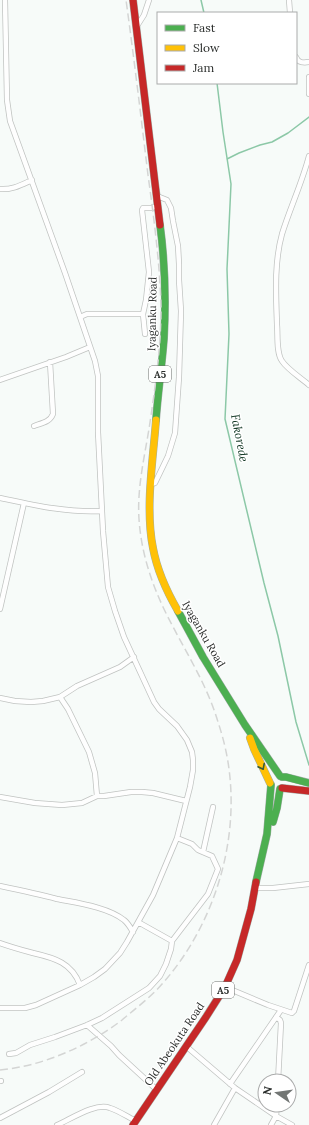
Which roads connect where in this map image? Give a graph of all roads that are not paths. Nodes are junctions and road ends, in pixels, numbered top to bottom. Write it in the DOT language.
graph roads {
  1 [pos="5,0"];
  2 [pos="133,0"];
  3 [pos="149,0"];
  4 [pos="289,0"];
  5 [pos="290,12"];
  6 [pos="136,27"];
  7 [pos="297,59"];
  8 [pos="309,62"];
  9 [pos="309,77"];
  10 [pos="309,94"];
  11 [pos="309,156"];
  12 [pos="32,180"];
  13 [pos="0,189"];
  14 [pos="157,196"];
  15 [pos="158,205"];
  16 [pos="143,314"];
  17 [pos="80,317"];
  18 [pos="146,334"];
  19 [pos="90,347"];
  20 [pos="50,362"];
  21 [pos="0,380"];
  22 [pos="309,385"];
  23 [pos="34,426"];
  24 [pos="151,484"];
  25 [pos="0,498"];
  26 [pos="24,503"];
  27 [pos="102,511"];
  28 [pos="1,599"];
  29 [pos="0,610"];
  30 [pos="134,657"];
  31 [pos="60,697"];
  32 [pos="0,698"];
  33 [pos="246,725"];
  34 [pos="281,776"];
  35 [pos="309,783"];
  36 [pos="271,784"];
  37 [pos="281,788"];
  38 [pos="309,791"];
  39 [pos="97,796"];
  40 [pos="0,797"];
  41 [pos="186,801"];
  42 [pos="213,807"];
  43 [pos="267,834"];
  44 [pos="177,838"];
  45 [pos="203,852"];
  46 [pos="309,884"];
  47 [pos="0,886"];
  48 [pos="255,888"];
  49 [pos="138,922"];
  50 [pos="133,932"];
  51 [pos="172,941"];
  52 [pos="0,944"];
  53 [pos="309,965"];
  54 [pos="80,985"];
  55 [pos="225,987"];
  56 [pos="0,1008"];
  57 [pos="281,1010"];
  58 [pos="276,1017"];
  59 [pos="87,1025"];
  60 [pos="187,1046"];
  61 [pos="9,1054"];
  62 [pos="82,1072"];
  63 [pos="278,1073"];
  64 [pos="230,1084"];
  65 [pos="235,1088"];
  66 [pos="157,1090"];
  67 [pos="276,1113"];
  68 [pos="276,1116"];
  69 [pos="0,1118"];
  70 [pos="134,1123"];
  71 [pos="57,1125"];
  72 [pos="214,1125"];
  73 [pos="271,1125"];
  74 [pos="292,1125"];
  1 -- 12 [label="street"];
  2 -- 6 [label="main road, Iyaganku Road / A5"];
  3 -- 6 [label="street"];
  4 -- 5 [label="street"];
  6 -- 14 [label="main road, Iyaganku Road / A5"];
  7 -- 8 [label="street"];
  9 -- 10 [label="street"];
  11 -- 22 [label="street"];
  12 -- 13 [label="street"];
  12 -- 17 [label="street"];
  14 -- 15 [label="main road, Iyaganku Road / A5"];
  14 -- 24 [label="street"];
  15 -- 16 [label="street"];
  15 -- 24 [label="main road, Iyaganku Road / A5"];
  16 -- 17 [label="street"];
  16 -- 18 [label="street"];
  17 -- 19 [label="street"];
  19 -- 20 [label="street"];
  19 -- 27 [label="street"];
  20 -- 21 [label="street"];
  20 -- 23 [label="street"];
  24 -- 33 [label="main road, Iyaganku Road / A5"];
  25 -- 26 [label="street"];
  26 -- 27 [label="street"];
  26 -- 28 [label="street"];
  27 -- 30 [label="street"];
  28 -- 29 [label="street"];
  30 -- 31 [label="street"];
  30 -- 41 [label="street"];
  31 -- 32 [label="street"];
  31 -- 39 [label="street"];
  33 -- 34 [label="main road, Iyaganku Road / A5"];
  33 -- 36 [label="main road, Iyaganku Road / A5, one-way"];
  34 -- 35 [label="main road"];
  34 -- 36 [label="main road"];
  34 -- 37 [label="main road"];
  36 -- 37 [label="main road"];
  36 -- 43 [label="main road, Old Abeokuta Road / A5"];
  37 -- 38 [label="main road"];
  37 -- 43 [label="main road, Old Abeokuta Road / A5"];
  39 -- 40 [label="street"];
  39 -- 41 [label="street"];
  41 -- 44 [label="street"];
  42 -- 45 [label="street"];
  43 -- 48 [label="main road, Old Abeokuta Road / A5"];
  44 -- 45 [label="street"];
  44 -- 49 [label="street"];
  45 -- 51 [label="street"];
  46 -- 48 [label="street"];
  47 -- 50 [label="street"];
  48 -- 55 [label="main road, Old Abeokuta Road / A5"];
  49 -- 50 [label="street"];
  49 -- 51 [label="street"];
  50 -- 54 [label="street"];
  51 -- 59 [label="street"];
  52 -- 54 [label="street"];
  53 -- 57 [label="street"];
  54 -- 56 [label="street"];
  55 -- 57 [label="street"];
  55 -- 60 [label="main road, Old Abeokuta Road / A5"];
  57 -- 58 [label="street"];
  58 -- 63 [label="street"];
  58 -- 64 [label="street"];
  59 -- 61 [label="street"];
  59 -- 66 [label="street"];
  60 -- 64 [label="street"];
  60 -- 66 [label="main road, Old Abeokuta Road / A5"];
  62 -- 69 [label="street"];
  64 -- 65 [label="street"];
  65 -- 68 [label="street"];
  65 -- 72 [label="street"];
  66 -- 70 [label="main road, Old Abeokuta Road / A5"];
  67 -- 68 [label="street"];
  68 -- 73 [label="street"];
  68 -- 74 [label="street"];
  70 -- 71 [label="street"];
}
